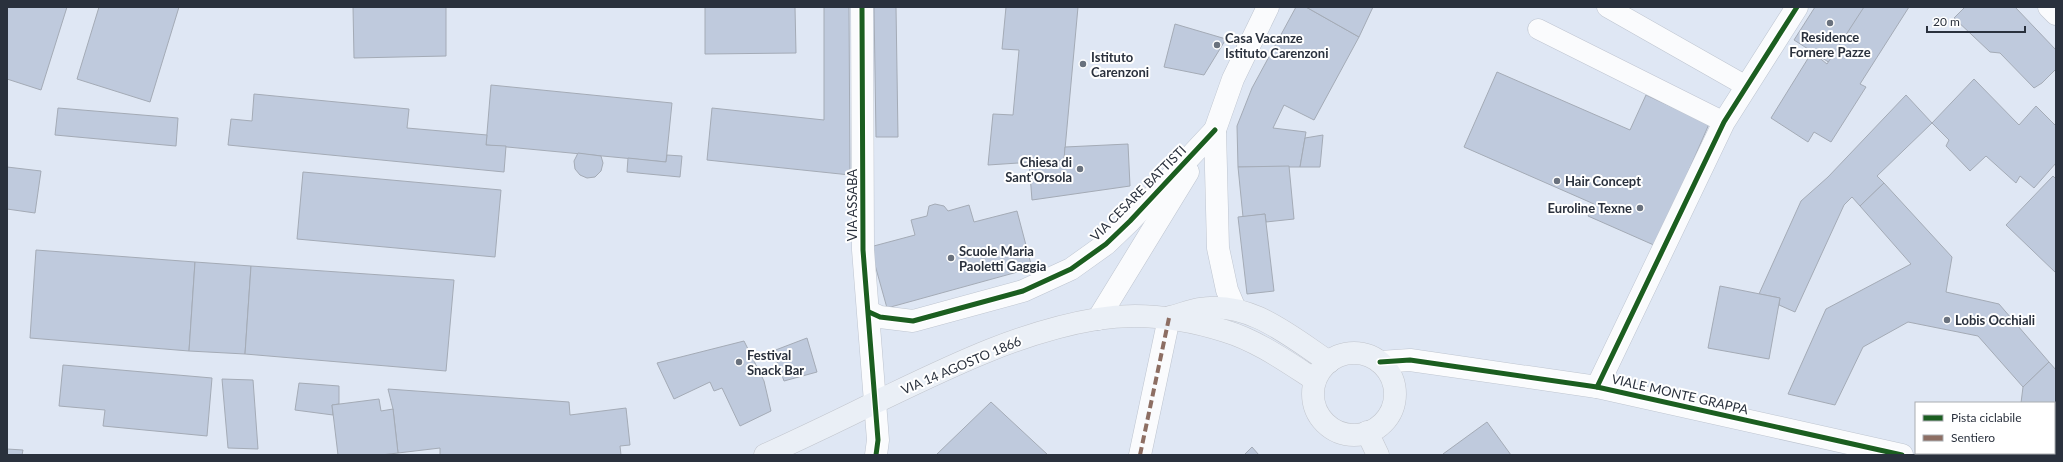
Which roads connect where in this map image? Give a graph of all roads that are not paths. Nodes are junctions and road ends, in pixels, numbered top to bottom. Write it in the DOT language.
graph roads {
  1 [pos="862,7"];
  2 [pos="1268,7"];
  3 [pos="1608,7"];
  4 [pos="1797,7"];
  5 [pos="2049,7"];
  6 [pos="2056,14"];
  7 [pos="1538,29"];
  8 [pos="1746,86"];
  9 [pos="1724,122"];
  10 [pos="1215,130"];
  11 [pos="1235,309"];
  12 [pos="869,312"];
  13 [pos="1168,318"];
  14 [pos="1098,319"];
  15 [pos="1329,362"];
  16 [pos="1380,362"];
  17 [pos="1315,380"];
  18 [pos="1597,387"];
  19 [pos="874,403"];
  20 [pos="1367,432"];
  21 [pos="765,455"];
  22 [pos="876,455"];
  23 [pos="1140,455"];
  24 [pos="1378,455"];
  25 [pos="1902,455"];
  1 -- 12 [label="street, VIA ASSABA"];
  2 -- 10 [label="street, VIA CESARE BATTISTI"];
  3 -- 8 [label="lane"];
  4 -- 8 [label="street"];
  5 -- 6 [label="street"];
  7 -- 9 [label="lane"];
  8 -- 9 [label="street"];
  9 -- 18 [label="street"];
  10 -- 11 [label="street, VIA CESARE BATTISTI"];
  10 -- 12 [label="street, VIA CESARE BATTISTI"];
  10 -- 14 [label="street, VIA CESARE BATTISTI"];
  11 -- 13 [label="main road, VIA 14 AGOSTO 1866"];
  11 -- 15 [label="main road, VIA 14 AGOSTO 1866"];
  12 -- 19 [label="street, VIA ASSABA"];
  13 -- 14 [label="main road, VIA 14 AGOSTO 1866"];
  13 -- 17 [label="main road, VIA 14 AGOSTO 1866"];
  13 -- 23 [label="street"];
  14 -- 19 [label="main road, VIA 14 AGOSTO 1866"];
  15 -- 16 [label="main road"];
  15 -- 17 [label="main road"];
  16 -- 18 [label="street, VIALE MONTE GRAPPA"];
  16 -- 20 [label="main road"];
  17 -- 20 [label="main road"];
  18 -- 25 [label="street, VIALE MONTE GRAPPA"];
  19 -- 21 [label="main road, VIA 14 AGOSTO 1866"];
  19 -- 22 [label="street, VIA ASSABA"];
  20 -- 24 [label="main road"];
}
